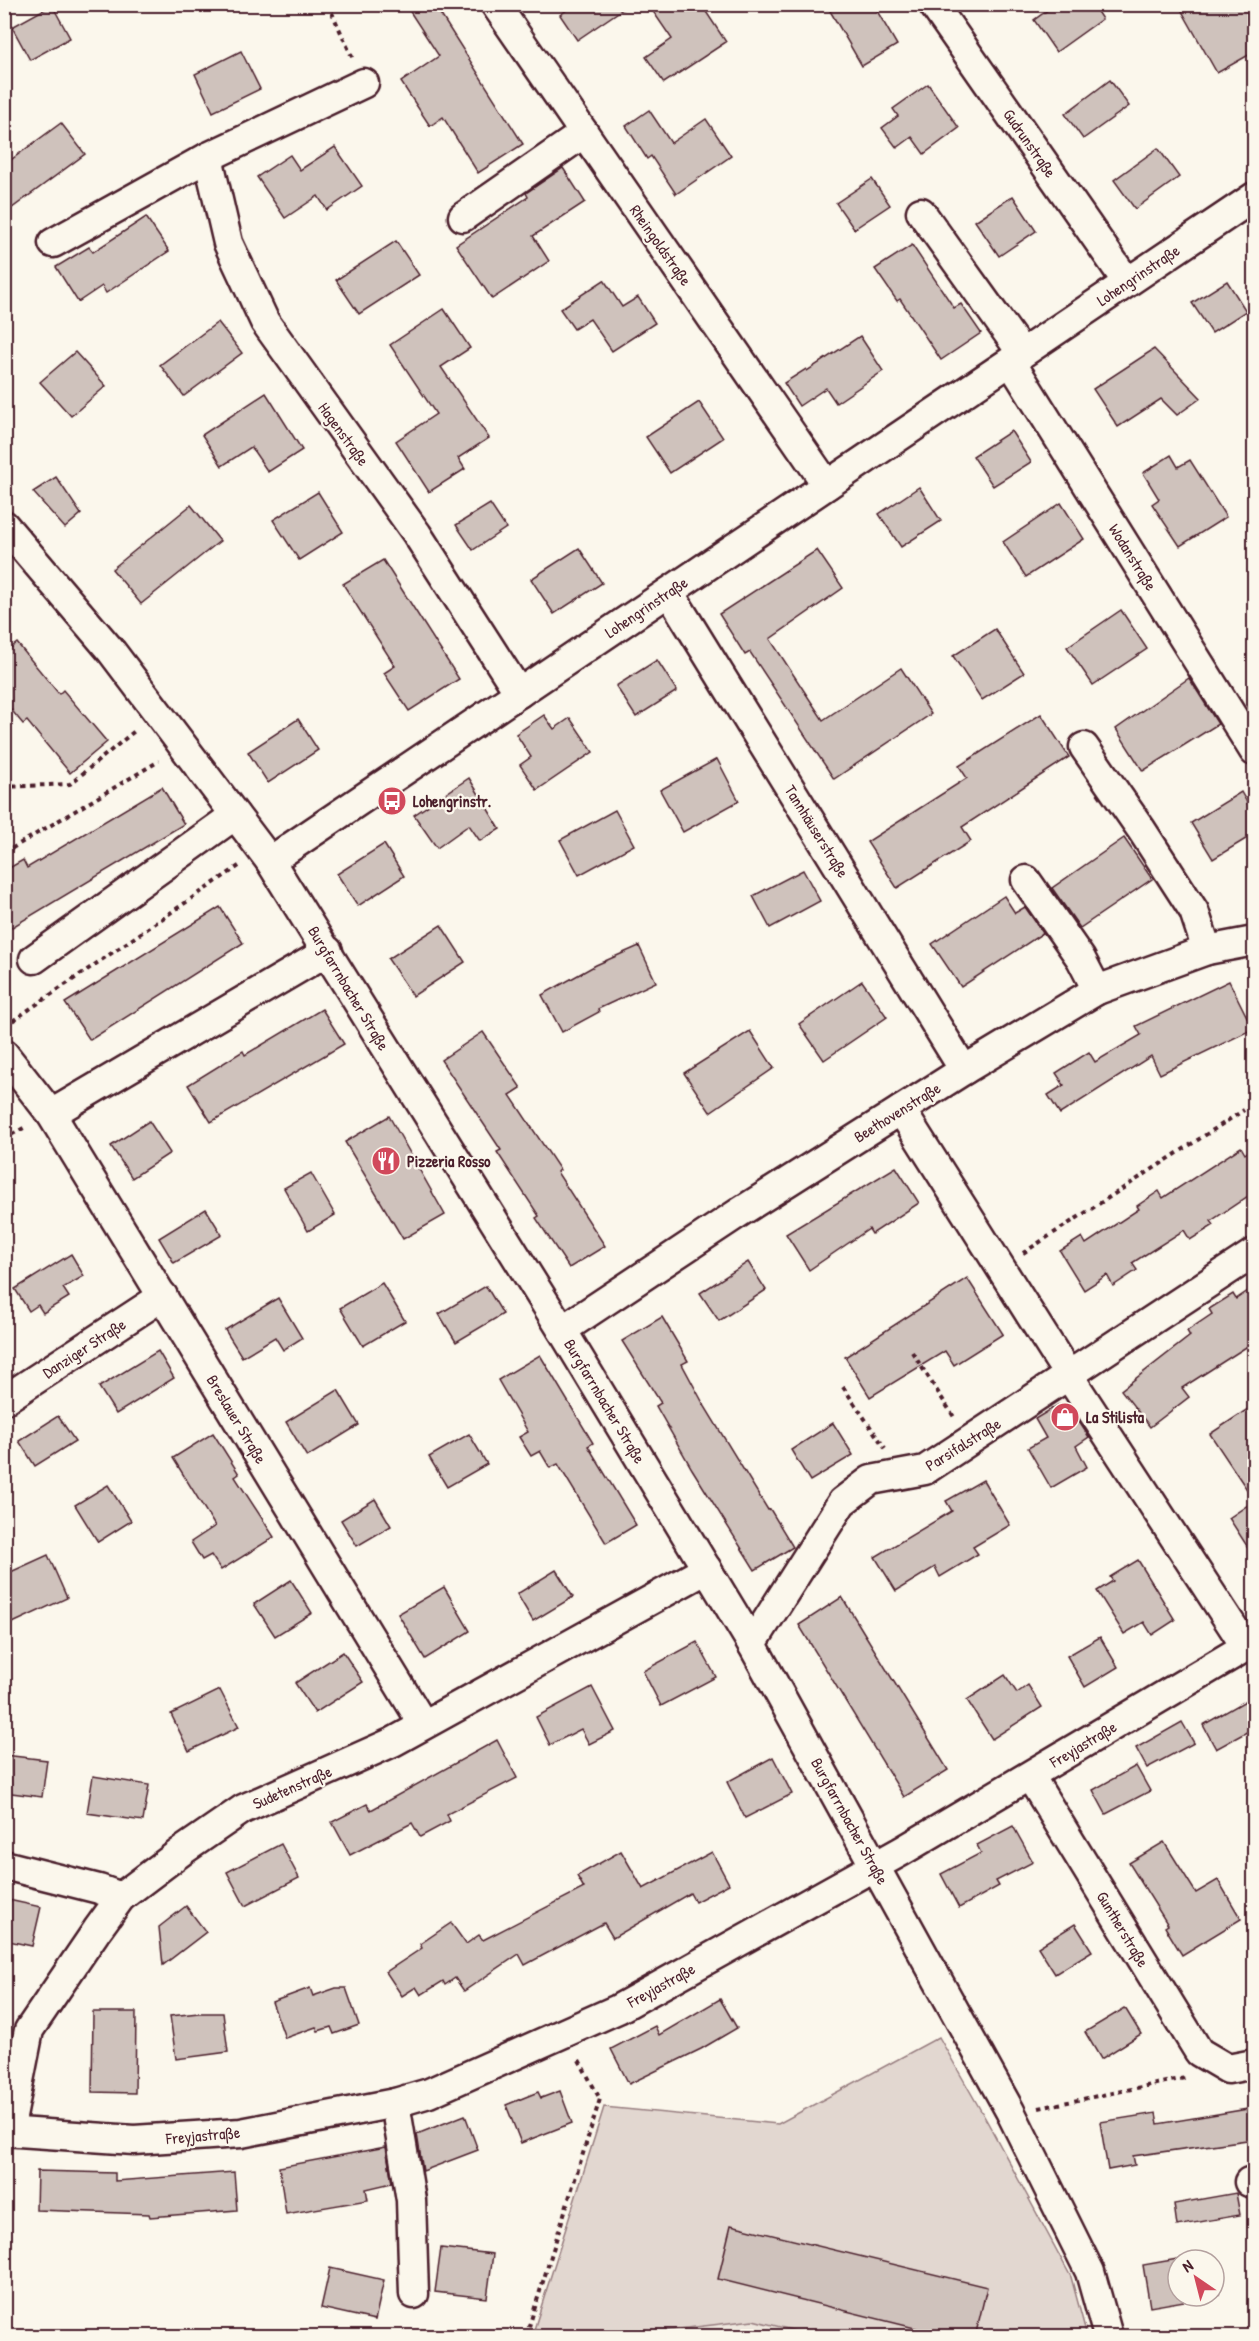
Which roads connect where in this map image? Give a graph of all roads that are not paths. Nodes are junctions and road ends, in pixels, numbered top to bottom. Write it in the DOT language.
graph roads {
  1 [pos="495,4"];
  2 [pos="933,4"];
  3 [pos="364,83"];
  4 [pos="584,133"];
  5 [pos="208,157"];
  6 [pos="1254,197"];
  7 [pos="921,212"];
  8 [pos="463,217"];
  9 [pos="53,243"];
  10 [pos="1127,282"];
  11 [pos="1016,358"];
  12 [pos="827,485"];
  13 [pos="4,525"];
  14 [pos="669,592"];
  15 [pos="519,693"];
  16 [pos="1083,747"];
  17 [pos="1254,751"];
  18 [pos="235,815"];
  19 [pos="266,856"];
  20 [pos="1026,880"];
  21 [pos="1254,941"];
  22 [pos="1207,950"];
  23 [pos="328,951"];
  24 [pos="34,959"];
  25 [pos="1097,990"];
  26 [pos="4,1054"];
  27 [pos="964,1070"];
  28 [pos="901,1110"];
  29 [pos="51,1114"];
  30 [pos="1254,1253"];
  31 [pos="163,1296"];
  32 [pos="562,1330"];
  33 [pos="1069,1376"];
  34 [pos="4,1400"];
  35 [pos="707,1569"];
  36 [pos="752,1644"];
  37 [pos="1250,1645"];
  38 [pos="423,1724"];
  39 [pos="1030,1776"];
  40 [pos="4,1865"];
  41 [pos="875,1866"];
  42 [pos="121,1897"];
  43 [pos="1241,2066"];
  44 [pos="394,2103"];
  45 [pos="7,2131"];
  46 [pos="414,2294"];
  47 [pos="1108,2337"];
  1 -- 4 [label="street, Rheingoldstraße"];
  2 -- 10 [label="street, Gudrunstraße"];
  3 -- 5 [label="street"];
  4 -- 8 [label="street"];
  4 -- 12 [label="street, Rheingoldstraße"];
  5 -- 9 [label="street"];
  5 -- 15 [label="street, Hagenstraße"];
  6 -- 10 [label="street, Lohengrinstraße"];
  7 -- 11 [label="street"];
  10 -- 11 [label="street, Lohengrinstraße"];
  11 -- 12 [label="street, Lohengrinstraße"];
  11 -- 17 [label="street, Wodanstraße"];
  12 -- 14 [label="street, Lohengrinstraße"];
  13 -- 18 [label="street, Burgfarrnbacher Straße"];
  14 -- 15 [label="street, Lohengrinstraße"];
  14 -- 27 [label="street, Tannhäuserstraße"];
  15 -- 19 [label="street, Lohengrinstraße"];
  16 -- 22 [label="street"];
  18 -- 19 [label="street, Burgfarrnbacher Straße"];
  18 -- 24 [label="street"];
  19 -- 23 [label="street, Burgfarrnbacher Straße"];
  20 -- 25 [label="street"];
  21 -- 22 [label="street, Beethovenstraße"];
  22 -- 25 [label="street, Beethovenstraße"];
  23 -- 29 [label="street"];
  23 -- 32 [label="street, Burgfarrnbacher Straße"];
  25 -- 27 [label="street, Beethovenstraße"];
  26 -- 29 [label="street, Breslauer Straße"];
  27 -- 28 [label="street, Beethovenstraße"];
  28 -- 32 [label="street, Beethovenstraße"];
  28 -- 33 [label="street"];
  29 -- 31 [label="street, Breslauer Straße"];
  30 -- 33 [label="street, Parsifalstraße"];
  31 -- 34 [label="street, Danziger Straße"];
  31 -- 38 [label="street, Breslauer Straße"];
  32 -- 35 [label="street, Burgfarrnbacher Straße"];
  33 -- 36 [label="street, Parsifalstraße"];
  33 -- 37 [label="street"];
  35 -- 36 [label="street, Burgfarrnbacher Straße"];
  35 -- 38 [label="street, Sudetenstraße"];
  36 -- 41 [label="street, Burgfarrnbacher Straße"];
  37 -- 39 [label="street, Freyjastraße"];
  38 -- 42 [label="street, Sudetenstraße"];
  39 -- 41 [label="street, Freyjastraße"];
  39 -- 43 [label="street, Guntherstraße"];
  40 -- 42 [label="street"];
  41 -- 44 [label="street, Freyjastraße"];
  41 -- 47 [label="street, Burgfarrnbacher Straße"];
  42 -- 45 [label="street, Sudetenstraße"];
  44 -- 45 [label="street, Freyjastraße"];
  44 -- 46 [label="street"];
}
